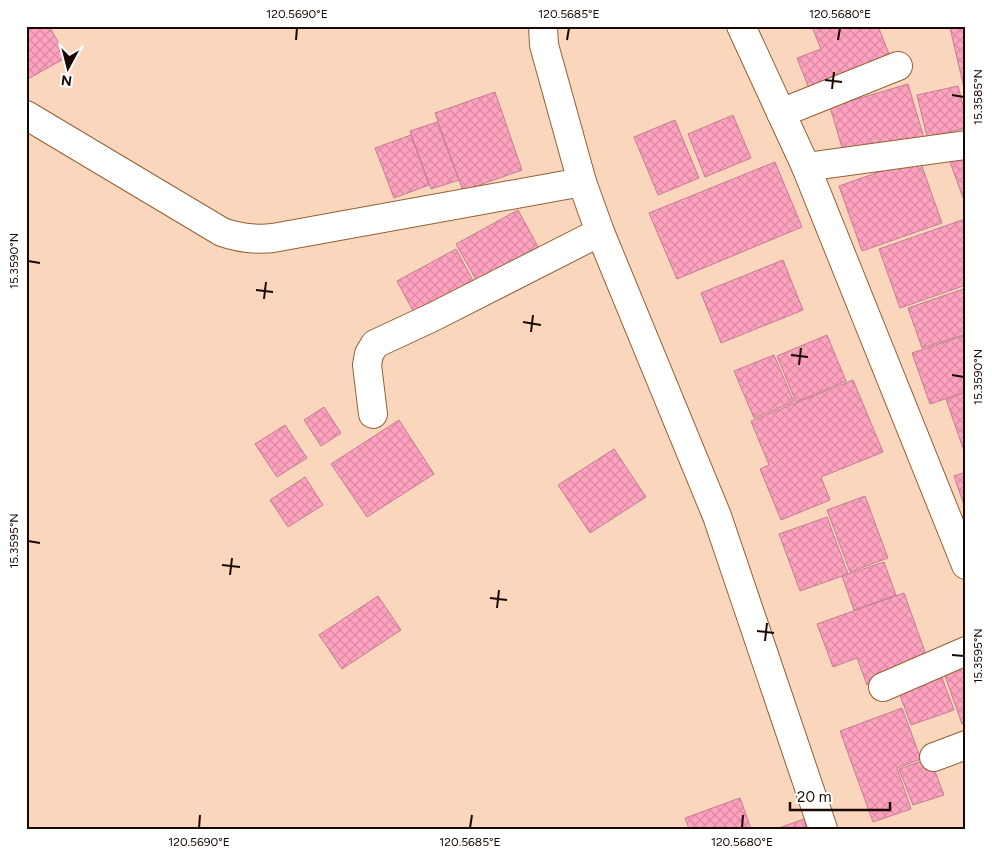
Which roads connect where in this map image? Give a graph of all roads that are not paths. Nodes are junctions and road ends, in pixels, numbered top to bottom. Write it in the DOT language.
graph roads {
  1 [pos="543,26"];
  2 [pos="741,26"];
  3 [pos="898,66"];
  4 [pos="781,113"];
  5 [pos="26,115"];
  6 [pos="966,145"];
  7 [pos="806,167"];
  8 [pos="582,182"];
  9 [pos="600,232"];
  10 [pos="373,414"];
  11 [pos="966,565"];
  12 [pos="966,651"];
  13 [pos="883,687"];
  14 [pos="966,744"];
  15 [pos="934,757"];
  16 [pos="823,829"];
  1 -- 8 [label="street"];
  2 -- 4 [label="street"];
  3 -- 4 [label="street"];
  4 -- 7 [label="street"];
  5 -- 8 [label="street"];
  6 -- 7 [label="street"];
  7 -- 11 [label="street"];
  8 -- 9 [label="street"];
  9 -- 10 [label="street"];
  9 -- 16 [label="street"];
  12 -- 13 [label="street"];
  14 -- 15 [label="street"];
}
